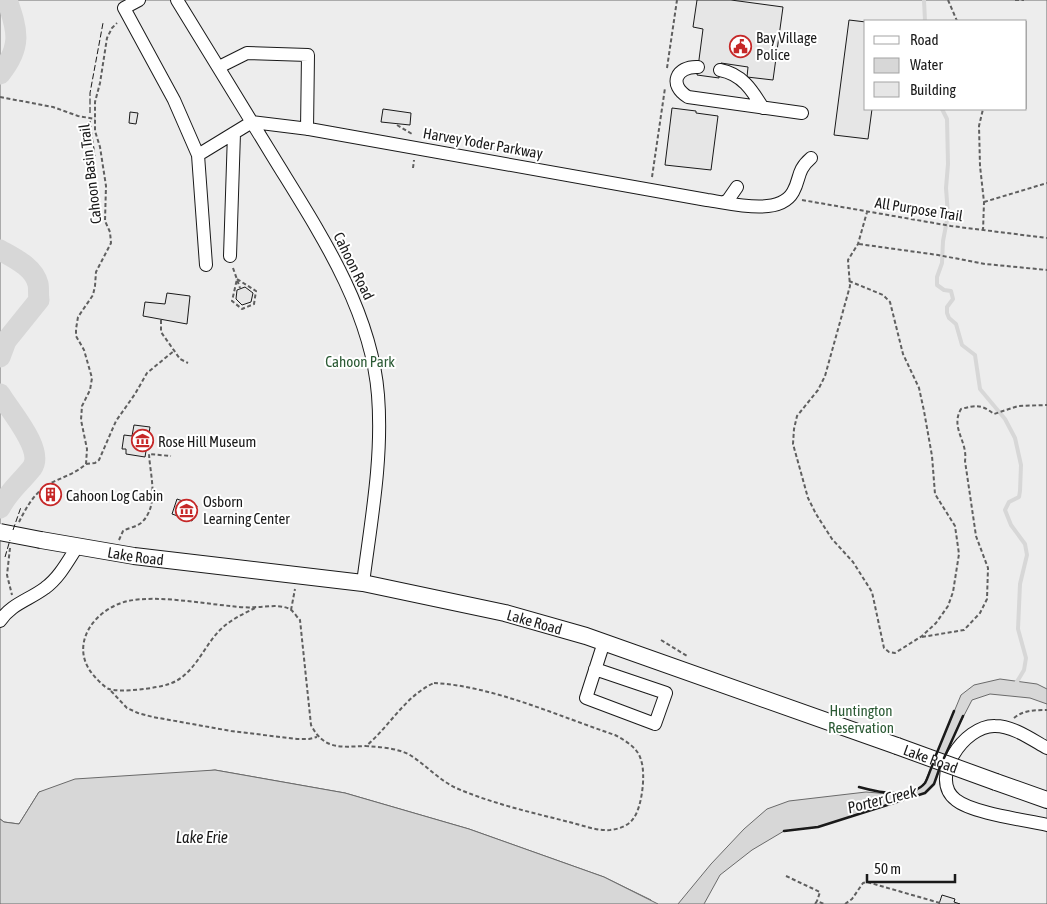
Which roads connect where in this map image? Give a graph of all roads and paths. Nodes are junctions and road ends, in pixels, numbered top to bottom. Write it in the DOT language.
graph roads {
  1 [pos="139,0"];
  2 [pos="177,0"];
  3 [pos="677,0"];
  4 [pos="948,0"];
  5 [pos="1015,0"];
  6 [pos="1024,0"];
  7 [pos="957,20"];
  8 [pos="116,24"];
  9 [pos="698,67"];
  10 [pos="219,68"];
  11 [pos="720,70"];
  12 [pos="666,76"];
  13 [pos="665,85"];
  14 [pos="0,97"];
  15 [pos="763,108"];
  16 [pos="983,110"];
  17 [pos="802,113"];
  18 [pos="95,119"];
  19 [pos="252,122"];
  20 [pos="306,129"];
  21 [pos="234,133"];
  22 [pos="198,155"];
  23 [pos="811,158"];
  24 [pos="1047,183"];
  25 [pos="737,187"];
  26 [pos="650,190"];
  27 [pos="788,198"];
  28 [pos="724,202"];
  29 [pos="984,202"];
  30 [pos="867,212"];
  31 [pos="983,231"];
  32 [pos="1047,238"];
  33 [pos="858,244"];
  34 [pos="230,256"];
  35 [pos="206,265"];
  36 [pos="1047,270"];
  37 [pos="237,279"];
  38 [pos="850,281"];
  39 [pos="240,288"];
  40 [pos="160,320"];
  41 [pos="175,350"];
  42 [pos="188,362"];
  43 [pos="1047,405"];
  44 [pos="171,456"];
  45 [pos="86,464"];
  46 [pos="18,524"];
  47 [pos="6,538"];
  48 [pos="119,542"];
  49 [pos="77,547"];
  50 [pos="363,583"];
  51 [pos="295,589"];
  52 [pos="18,603"];
  53 [pos="255,608"];
  54 [pos="291,610"];
  55 [pos="0,621"];
  56 [pos="920,637"];
  57 [pos="604,642"];
  58 [pos="595,669"];
  59 [pos="110,690"];
  60 [pos="1047,710"];
  61 [pos="1011,721"];
  62 [pos="317,737"];
  63 [pos="366,746"];
  64 [pos="1047,748"];
  65 [pos="1047,800"];
  66 [pos="1047,826"];
  67 [pos="786,876"];
  68 [pos="930,900"];
  69 [pos="817,901"];
  70 [pos="940,903"];
  71 [pos="815,904"];
  72 [pos="824,904"];
  73 [pos="845,904"];
  74 [pos="930,904"];
  1 -- 22 [label="street"];
  2 -- 10 [label="street, Cahoon Road"];
  3 -- 12 [label="path"];
  4 -- 7 [label="path"];
  5 -- 6 [label="path"];
  8 -- 18 [label="path, Cahoon Basin Trail"];
  9 -- 15 [label="street"];
  10 -- 19 [label="street, Cahoon Road"];
  10 -- 20 [label="street"];
  11 -- 15 [label="street"];
  13 -- 26 [label="path"];
  14 -- 18 [label="path"];
  15 -- 17 [label="street"];
  16 -- 29 [label="path"];
  18 -- 45 [label="path, Cahoon Basin Trail"];
  19 -- 20 [label="street, Harvey Yoder Parkway"];
  19 -- 21 [label="street"];
  19 -- 50 [label="street, Cahoon Road"];
  20 -- 26 [label="street, Harvey Yoder Parkway"];
  21 -- 22 [label="street"];
  21 -- 34 [label="street"];
  22 -- 35 [label="street"];
  23 -- 27 [label="street"];
  24 -- 29 [label="path"];
  25 -- 28 [label="street"];
  26 -- 28 [label="street, Harvey Yoder Parkway"];
  27 -- 28 [label="street, Harvey Yoder Parkway"];
  27 -- 30 [label="path, All Purpose Trail"];
  29 -- 31 [label="path"];
  30 -- 31 [label="path, All Purpose Trail"];
  30 -- 33 [label="path"];
  31 -- 32 [label="path, All Purpose Trail"];
  33 -- 36 [label="path"];
  33 -- 38 [label="path"];
  34 -- 37 [label="path"];
  37 -- 37 [label="path"];
  37 -- 39 [label="path"];
  38 -- 56 [label="path"];
  38 -- 56 [label="path"];
  40 -- 41 [label="path"];
  41 -- 42 [label="path"];
  41 -- 45 [label="path"];
  43 -- 56 [label="path"];
  44 -- 48 [label="path"];
  45 -- 46 [label="path"];
  47 -- 49 [label="main road, Lake Road, bridge"];
  47 -- 52 [label="path"];
  49 -- 50 [label="main road, Lake Road"];
  49 -- 52 [label="street"];
  50 -- 57 [label="main road, Lake Road"];
  51 -- 54 [label="path"];
  52 -- 55 [label="street"];
  53 -- 54 [label="path"];
  53 -- 59 [label="path"];
  53 -- 59 [label="path"];
  54 -- 62 [label="path"];
  57 -- 58 [label="street"];
  57 -- 65 [label="main road, Lake Road, bridge"];
  58 -- 58 [label="street"];
  59 -- 62 [label="path"];
  60 -- 61 [label="path"];
  62 -- 63 [label="path"];
  63 -- 63 [label="path"];
  64 -- 66 [label="street"];
  67 -- 69 [label="path"];
  68 -- 70 [label="path"];
  68 -- 73 [label="path"];
  68 -- 74 [label="path"];
  69 -- 71 [label="path"];
  69 -- 72 [label="path"];
}
